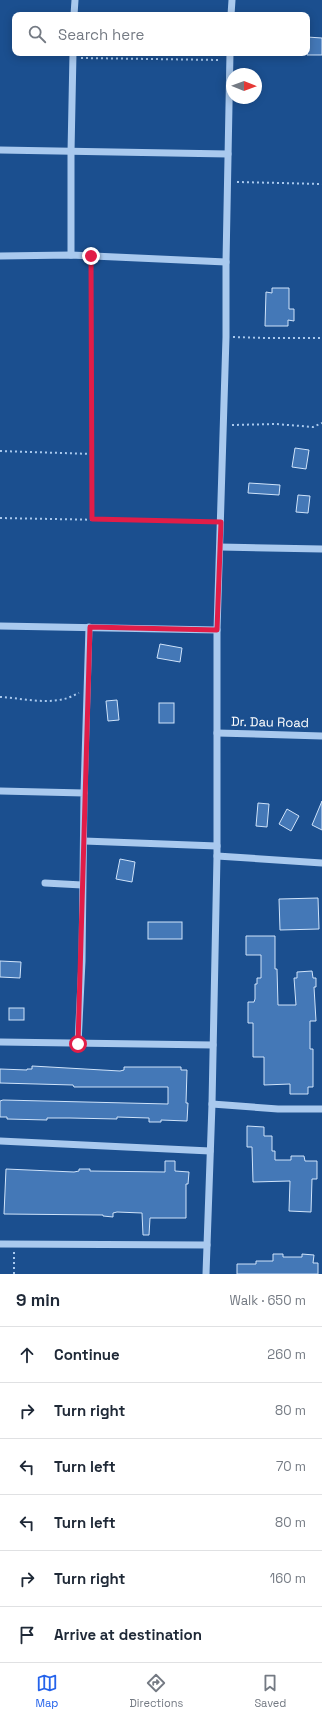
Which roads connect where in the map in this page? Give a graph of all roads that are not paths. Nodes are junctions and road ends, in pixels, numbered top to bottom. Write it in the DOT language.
graph roads {
  1 [pos="74,0"];
  2 [pos="232,0"];
  3 [pos="74,12"];
  4 [pos="231,12"];
  5 [pos="73,56"];
  6 [pos="230,57"];
  7 [pos="0,150"];
  8 [pos="71,152"];
  9 [pos="228,154"];
  10 [pos="71,255"];
  11 [pos="0,256"];
  12 [pos="226,262"];
  13 [pos="220,547"];
  14 [pos="322,549"];
  15 [pos="0,626"];
  16 [pos="90,627"];
  17 [pos="217,630"];
  18 [pos="218,733"];
  19 [pos="322,736"];
  20 [pos="0,791"];
  21 [pos="84,793"];
  22 [pos="84,841"];
  23 [pos="217,846"];
  24 [pos="217,856"];
  25 [pos="322,863"];
  26 [pos="45,883"];
  27 [pos="82,885"];
  28 [pos="0,1042"];
  29 [pos="78,1044"];
  30 [pos="213,1045"];
  31 [pos="212,1104"];
  32 [pos="322,1110"];
  33 [pos="0,1141"];
  34 [pos="210,1152"];
  35 [pos="0,1244"];
  36 [pos="207,1245"];
  37 [pos="206,1274"];
  1 -- 3 [label="street"];
  2 -- 4 [label="street"];
  5 -- 8 [label="street"];
  6 -- 9 [label="street"];
  7 -- 8 [label="street"];
  8 -- 9 [label="street"];
  8 -- 10 [label="street"];
  9 -- 12 [label="street"];
  10 -- 11 [label="street"];
  10 -- 12 [label="street"];
  12 -- 13 [label="street"];
  13 -- 14 [label="street"];
  13 -- 17 [label="street"];
  15 -- 16 [label="street"];
  16 -- 17 [label="street"];
  16 -- 21 [label="street"];
  17 -- 18 [label="street"];
  18 -- 19 [label="street, Dr. Dau Road"];
  18 -- 23 [label="street"];
  20 -- 21 [label="street"];
  21 -- 22 [label="street"];
  22 -- 23 [label="street"];
  22 -- 27 [label="street"];
  23 -- 24 [label="street"];
  24 -- 25 [label="street"];
  24 -- 30 [label="street"];
  26 -- 27 [label="street"];
  27 -- 29 [label="street"];
  28 -- 29 [label="street"];
  29 -- 30 [label="street"];
  30 -- 31 [label="street"];
  31 -- 32 [label="street"];
  31 -- 34 [label="street"];
  33 -- 34 [label="street"];
  34 -- 36 [label="street"];
  35 -- 36 [label="street"];
  36 -- 37 [label="street"];
}
